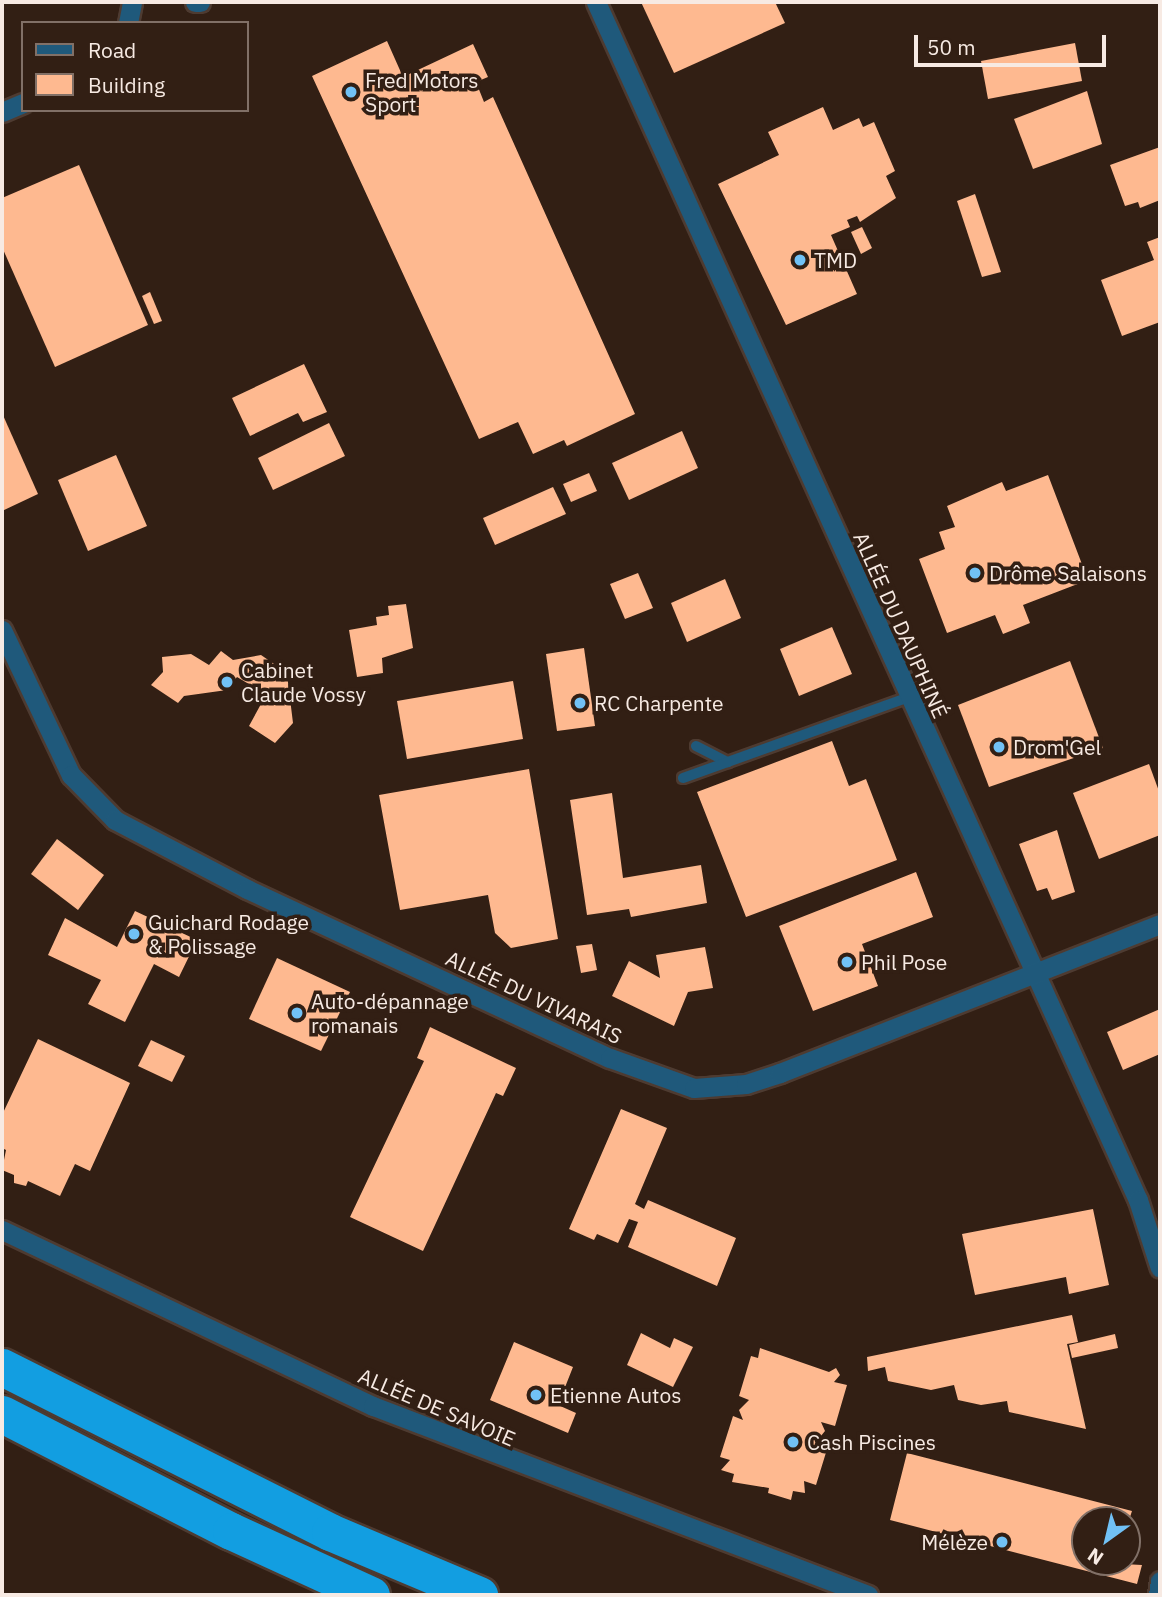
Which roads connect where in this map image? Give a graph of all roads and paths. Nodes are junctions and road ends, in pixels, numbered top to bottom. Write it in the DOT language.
graph roads {
  1 [pos="132,2"];
  2 [pos="596,2"];
  3 [pos="128,21"];
  4 [pos="21,104"];
  5 [pos="2,112"];
  6 [pos="2,629"];
  7 [pos="909,697"];
  8 [pos="696,746"];
  9 [pos="728,762"];
  10 [pos="683,778"];
  11 [pos="1160,924"];
  12 [pos="1033,974"];
  13 [pos="2,1230"];
  14 [pos="1160,1268"];
  15 [pos="2,1367"];
  16 [pos="2,1414"];
  17 [pos="371,1595"];
  18 [pos="479,1595"];
  19 [pos="868,1595"];
  1 -- 3 [label="street"];
  2 -- 7 [label="street, ALLÉE DU DAUPHINÉ"];
  4 -- 5 [label="street"];
  6 -- 12 [label="street, ALLÉE DU VIVARAIS"];
  7 -- 9 [label="lane"];
  7 -- 12 [label="street, ALLÉE DU DAUPHINÉ"];
  8 -- 9 [label="lane"];
  9 -- 10 [label="lane"];
  11 -- 12 [label="street, ALLÉE DU VIVARAIS"];
  12 -- 14 [label="street, ALLÉE DU DAUPHINÉ"];
  13 -- 19 [label="street, ALLÉE DE SAVOIE"];
  15 -- 18 [label="highway"];
  16 -- 17 [label="highway"];
}
